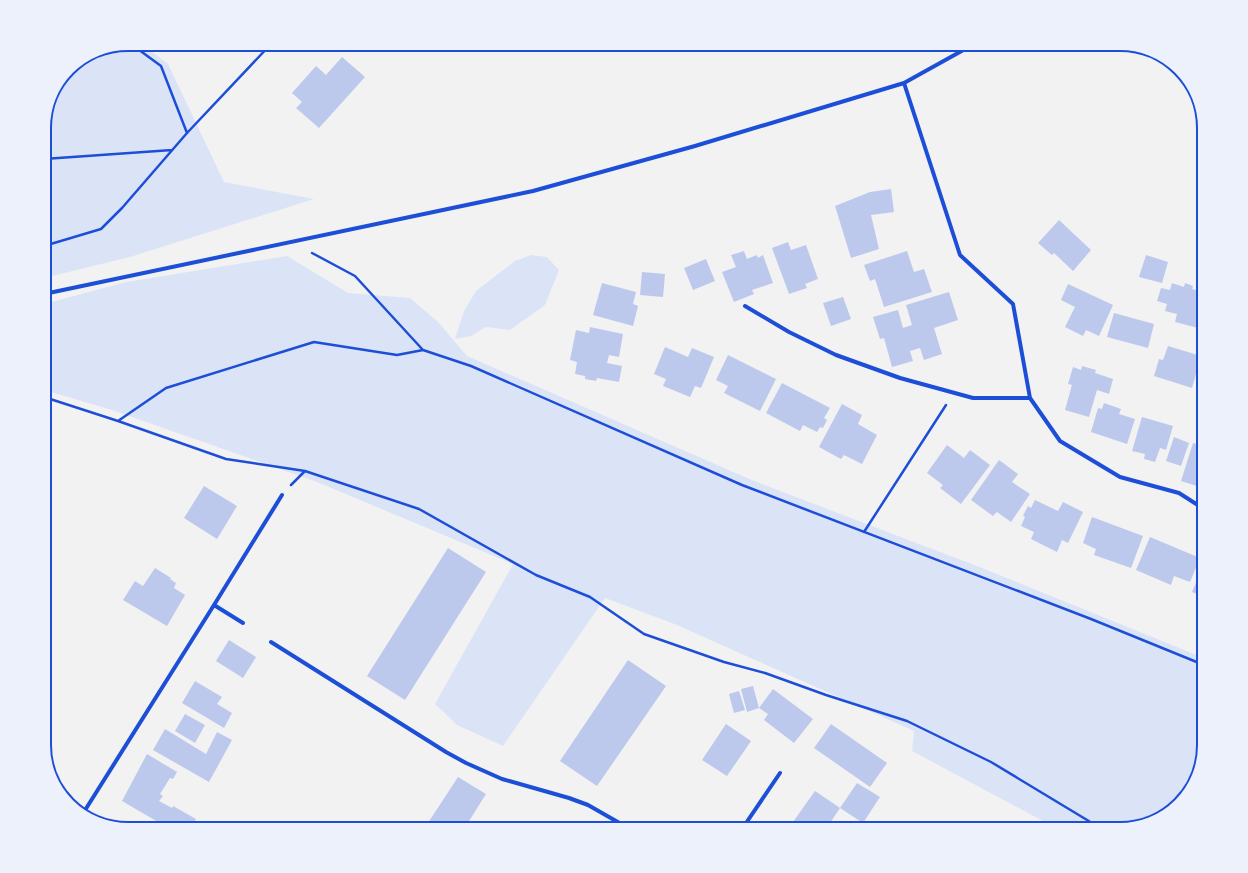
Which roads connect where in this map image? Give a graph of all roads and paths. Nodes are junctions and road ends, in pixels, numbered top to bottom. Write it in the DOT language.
graph roads {
  1 [pos="141,51"];
  2 [pos="264,51"];
  3 [pos="962,51"];
  4 [pos="904,83"];
  5 [pos="187,133"];
  6 [pos="172,150"];
  7 [pos="51,159"];
  8 [pos="291,241"];
  9 [pos="51,244"];
  10 [pos="51,292"];
  11 [pos="745,306"];
  12 [pos="423,350"];
  13 [pos="954,392"];
  14 [pos="1030,398"];
  15 [pos="51,399"];
  16 [pos="118,421"];
  17 [pos="305,471"];
  18 [pos="282,495"];
  19 [pos="1197,505"];
  20 [pos="864,532"];
  21 [pos="214,606"];
  22 [pos="243,623"];
  23 [pos="271,642"];
  24 [pos="1197,662"];
  25 [pos="780,773"];
  26 [pos="86,809"];
  27 [pos="618,822"];
  28 [pos="747,822"];
  29 [pos="1090,822"];
  1 -- 5 [label="path"];
  2 -- 5 [label="path"];
  3 -- 4 [label="street"];
  4 -- 8 [label="street"];
  4 -- 14 [label="street"];
  5 -- 6 [label="path"];
  6 -- 7 [label="path"];
  6 -- 9 [label="path"];
  8 -- 10 [label="street"];
  8 -- 12 [label="path"];
  11 -- 13 [label="street"];
  12 -- 16 [label="path"];
  12 -- 20 [label="path"];
  13 -- 14 [label="street"];
  13 -- 20 [label="path"];
  14 -- 19 [label="street"];
  15 -- 16 [label="path"];
  16 -- 17 [label="path"];
  17 -- 18 [label="path"];
  17 -- 29 [label="path"];
  18 -- 21 [label="street"];
  20 -- 24 [label="path"];
  21 -- 22 [label="street"];
  21 -- 26 [label="street"];
  23 -- 27 [label="street"];
  25 -- 28 [label="street"];
}
